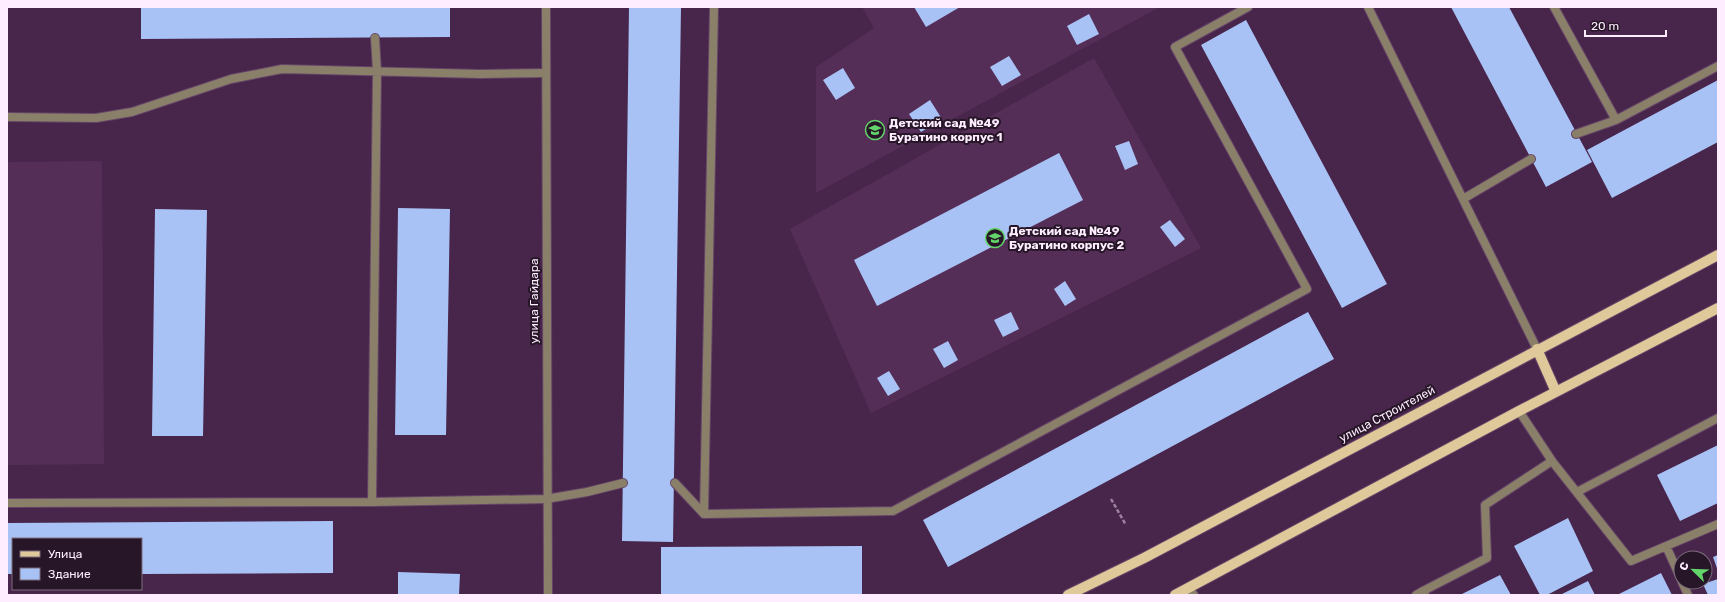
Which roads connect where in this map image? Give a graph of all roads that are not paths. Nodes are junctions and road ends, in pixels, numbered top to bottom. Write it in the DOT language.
graph roads {
  1 [pos="546,7"];
  2 [pos="714,7"];
  3 [pos="1248,7"];
  4 [pos="1368,7"];
  5 [pos="1554,7"];
  6 [pos="375,38"];
  7 [pos="1718,66"];
  8 [pos="377,72"];
  9 [pos="546,72"];
  10 [pos="7,117"];
  11 [pos="1616,120"];
  12 [pos="1576,134"];
  13 [pos="1531,159"];
  14 [pos="1463,199"];
  15 [pos="1718,255"];
  16 [pos="1718,308"];
  17 [pos="1537,349"];
  18 [pos="1556,392"];
  19 [pos="1519,411"];
  20 [pos="1718,418"];
  21 [pos="1552,461"];
  22 [pos="623,483"];
  23 [pos="675,483"];
  24 [pos="1577,492"];
  25 [pos="546,499"];
  26 [pos="372,502"];
  27 [pos="7,503"];
  28 [pos="704,514"];
  29 [pos="1718,524"];
  30 [pos="1666,546"];
  31 [pos="1673,561"];
  32 [pos="1191,592"];
  33 [pos="1422,594"];
  34 [pos="548,595"];
  35 [pos="1068,595"];
  36 [pos="1175,595"];
  1 -- 9 [label="street, улица Гайдара"];
  2 -- 28 [label="street"];
  3 -- 28 [label="street"];
  4 -- 14 [label="street"];
  5 -- 11 [label="street"];
  6 -- 8 [label="street"];
  7 -- 11 [label="street"];
  8 -- 9 [label="street"];
  8 -- 10 [label="street"];
  8 -- 26 [label="street"];
  9 -- 25 [label="street, улица Гайдара"];
  11 -- 12 [label="street"];
  13 -- 14 [label="street"];
  14 -- 17 [label="street"];
  15 -- 17 [label="main road, улица Строителей"];
  16 -- 18 [label="main road"];
  17 -- 18 [label="main road"];
  17 -- 35 [label="main road, улица Строителей"];
  18 -- 19 [label="main road"];
  19 -- 21 [label="street"];
  19 -- 32 [label="main road"];
  20 -- 24 [label="street"];
  21 -- 24 [label="street"];
  21 -- 33 [label="street"];
  22 -- 25 [label="street"];
  23 -- 28 [label="street"];
  24 -- 30 [label="street"];
  25 -- 26 [label="street"];
  25 -- 34 [label="street, улица Гайдара"];
  26 -- 27 [label="street"];
  29 -- 30 [label="street"];
  30 -- 31 [label="street"];
  32 -- 36 [label="main road"];
}
